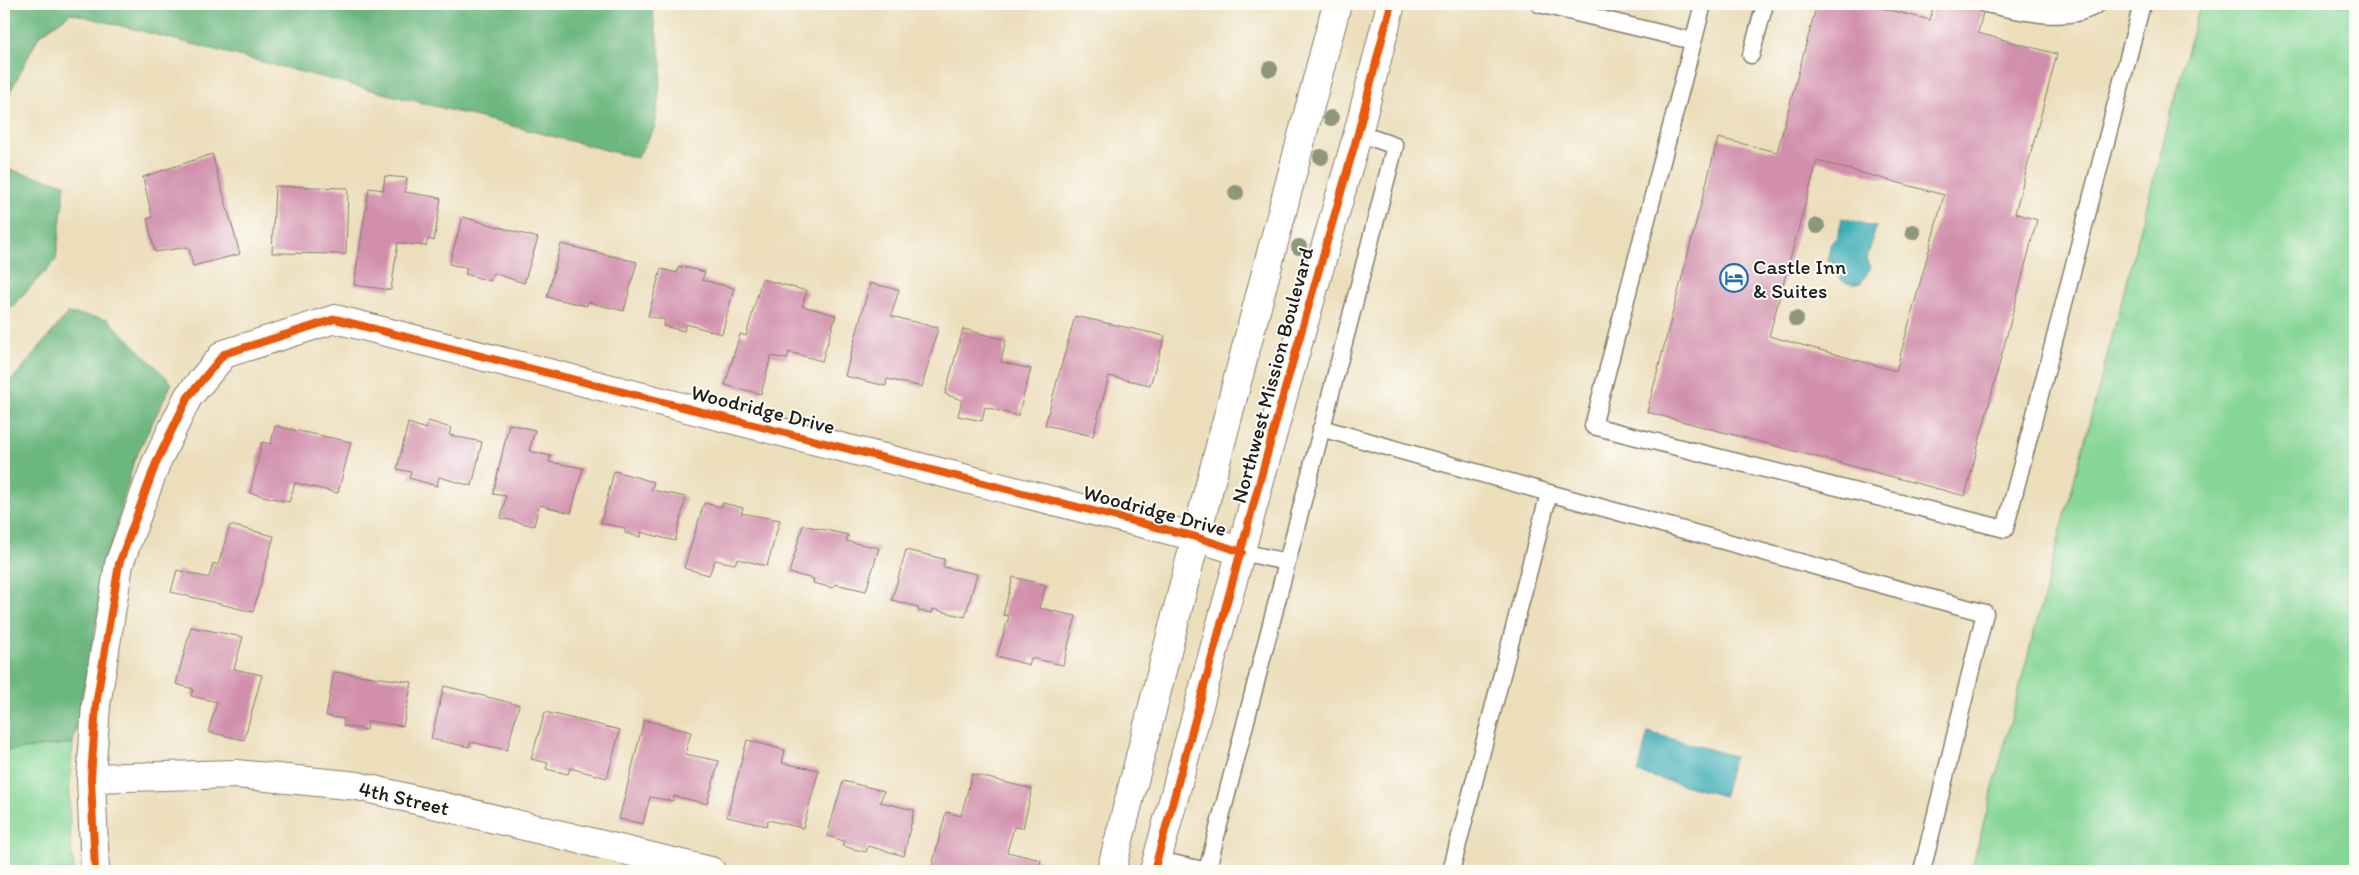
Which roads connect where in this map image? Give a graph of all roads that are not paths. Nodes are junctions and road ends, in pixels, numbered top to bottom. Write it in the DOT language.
graph roads {
  1 [pos="1337,4"];
  2 [pos="1391,4"];
  3 [pos="1539,4"];
  4 [pos="1703,4"];
  5 [pos="1765,4"];
  6 [pos="1985,4"];
  7 [pos="2098,4"];
  8 [pos="2142,4"];
  9 [pos="1693,42"];
  10 [pos="1751,55"];
  11 [pos="1358,133"];
  12 [pos="1321,428"];
  13 [pos="1549,493"];
  14 [pos="1196,537"];
  15 [pos="1242,552"];
  16 [pos="1286,562"];
  17 [pos="91,778"];
  18 [pos="1157,865"];
  19 [pos="95,871"];
  20 [pos="711,871"];
  21 [pos="1111,871"];
  22 [pos="1207,871"];
  23 [pos="1451,871"];
  24 [pos="1922,871"];
  1 -- 14 [label="street, Northwest Mission Boulevard"];
  2 -- 11 [label="street, Northwest Mission Boulevard"];
  3 -- 9 [label="lane"];
  4 -- 9 [label="lane"];
  5 -- 10 [label="lane"];
  6 -- 7 [label="lane"];
  8 -- 9 [label="lane"];
  11 -- 12 [label="lane"];
  11 -- 15 [label="street, Northwest Mission Boulevard"];
  12 -- 13 [label="lane"];
  12 -- 16 [label="lane"];
  13 -- 23 [label="lane"];
  13 -- 24 [label="lane"];
  14 -- 15 [label="street, Woodridge Drive"];
  14 -- 17 [label="street, Woodridge Drive"];
  14 -- 21 [label="street, Northwest Mission Boulevard"];
  15 -- 16 [label="lane"];
  15 -- 18 [label="street, Northwest Mission Boulevard"];
  16 -- 22 [label="lane"];
  17 -- 19 [label="street, Woodridge Drive"];
  17 -- 20 [label="street, 4th Street"];
  18 -- 22 [label="lane"];
}
